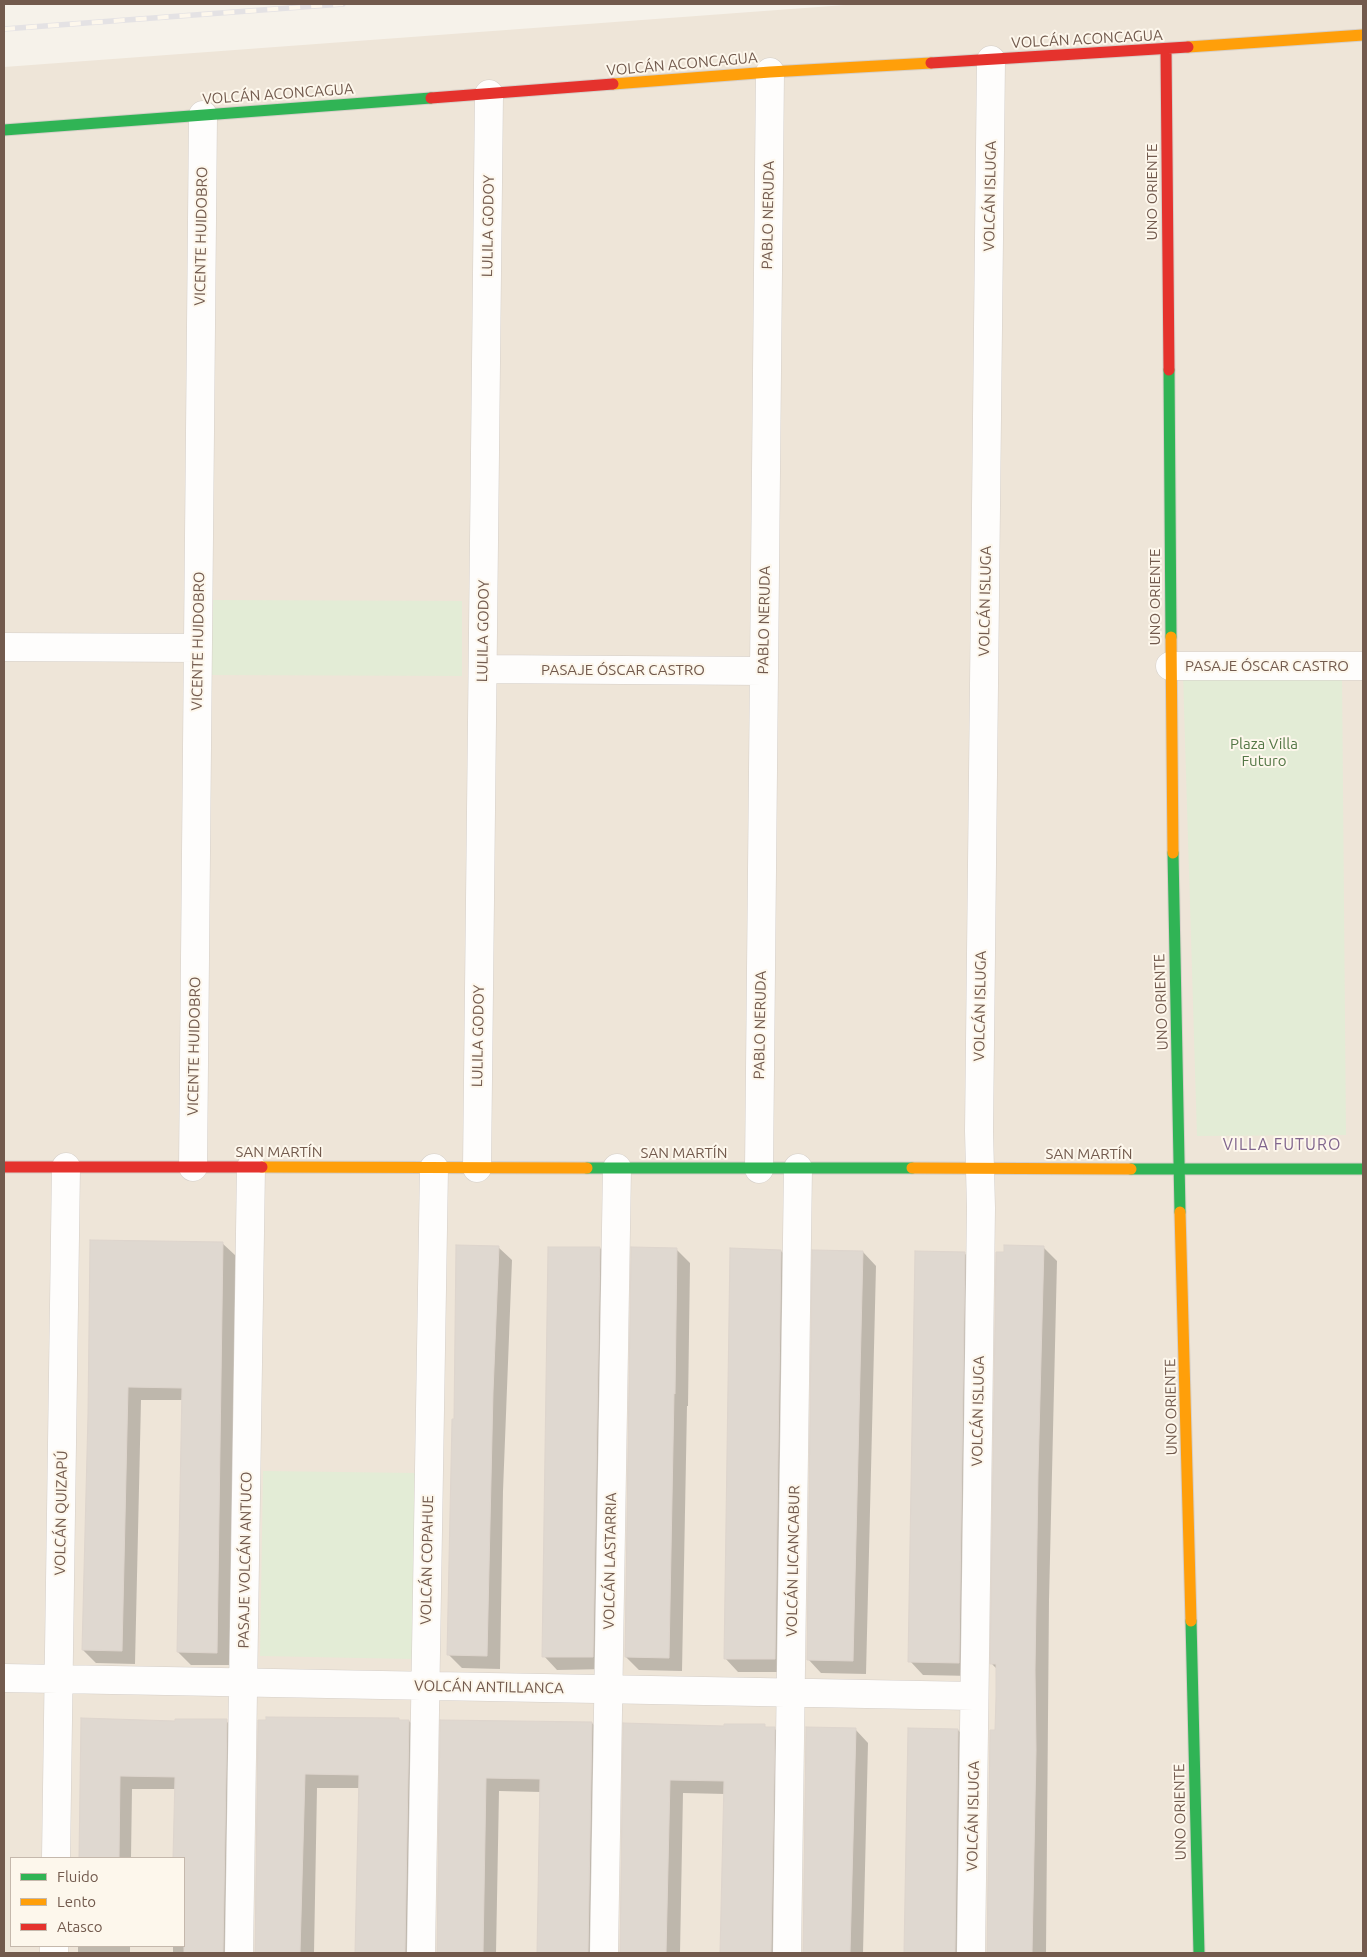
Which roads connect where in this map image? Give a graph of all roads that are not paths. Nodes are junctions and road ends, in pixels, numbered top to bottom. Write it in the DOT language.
graph roads {
  1 [pos="1363,36"];
  2 [pos="1166,49"];
  3 [pos="991,60"];
  4 [pos="770,72"];
  5 [pos="489,94"];
  6 [pos="203,115"];
  7 [pos="4,130"];
  8 [pos="4,647"];
  9 [pos="198,648"];
  10 [pos="1170,666"];
  11 [pos="1363,666"];
  12 [pos="483,669"];
  13 [pos="764,671"];
  14 [pos="4,1167"];
  15 [pos="66,1167"];
  16 [pos="193,1167"];
  17 [pos="251,1167"];
  18 [pos="434,1168"];
  19 [pos="477,1168"];
  20 [pos="616,1168"];
  21 [pos="798,1168"];
  22 [pos="759,1169"];
  23 [pos="980,1169"];
  24 [pos="1180,1169"];
  25 [pos="1363,1169"];
  26 [pos="4,1678"];
  27 [pos="58,1679"];
  28 [pos="243,1682"];
  29 [pos="425,1686"];
  30 [pos="608,1689"];
  31 [pos="791,1693"];
  32 [pos="974,1696"];
  33 [pos="56,1857"];
  34 [pos="239,1953"];
  35 [pos="421,1953"];
  36 [pos="604,1953"];
  37 [pos="788,1953"];
  38 [pos="971,1953"];
  39 [pos="1198,1953"];
  1 -- 2 [label="street, VOLCÁN ACONCAGUA"];
  2 -- 3 [label="street, VOLCÁN ACONCAGUA"];
  2 -- 10 [label="street, UNO ORIENTE"];
  3 -- 4 [label="street, VOLCÁN ACONCAGUA"];
  3 -- 23 [label="street, VOLCÁN ISLUGA"];
  4 -- 5 [label="street, VOLCÁN ACONCAGUA"];
  4 -- 13 [label="street, PABLO NERUDA"];
  5 -- 6 [label="street, VOLCÁN ACONCAGUA"];
  5 -- 12 [label="street, LULILA GODOY"];
  6 -- 7 [label="street, VOLCÁN ACONCAGUA"];
  6 -- 9 [label="street, VICENTE HUIDOBRO"];
  8 -- 9 [label="street"];
  9 -- 16 [label="street, VICENTE HUIDOBRO"];
  10 -- 11 [label="street, PASAJE ÓSCAR CASTRO"];
  10 -- 24 [label="street, UNO ORIENTE"];
  12 -- 13 [label="street, PASAJE ÓSCAR CASTRO"];
  12 -- 19 [label="street, LULILA GODOY"];
  13 -- 22 [label="street, PABLO NERUDA"];
  14 -- 15 [label="street, SAN MARTÍN"];
  15 -- 16 [label="street, SAN MARTÍN"];
  15 -- 27 [label="street, VOLCÁN QUIZAPÚ"];
  16 -- 17 [label="street, SAN MARTÍN"];
  17 -- 18 [label="street, SAN MARTÍN"];
  17 -- 28 [label="street, PASAJE VOLCÁN ANTUCO"];
  18 -- 19 [label="street, SAN MARTÍN"];
  18 -- 29 [label="street, VOLCÁN COPAHUE"];
  19 -- 20 [label="street, SAN MARTÍN"];
  20 -- 22 [label="street, SAN MARTÍN"];
  20 -- 30 [label="street, VOLCÁN LASTARRIA"];
  21 -- 22 [label="street, SAN MARTÍN"];
  21 -- 23 [label="street, SAN MARTÍN"];
  21 -- 31 [label="street, VOLCÁN LICANCABUR"];
  23 -- 24 [label="street, SAN MARTÍN"];
  23 -- 32 [label="street, VOLCÁN ISLUGA"];
  24 -- 25 [label="street, SAN MARTÍN"];
  24 -- 39 [label="street, UNO ORIENTE"];
  26 -- 27 [label="street, VOLCÁN ANTILLANCA"];
  27 -- 28 [label="street, VOLCÁN ANTILLANCA"];
  27 -- 33 [label="street, VOLCÁN QUIZAPÚ"];
  28 -- 29 [label="street, VOLCÁN ANTILLANCA"];
  28 -- 34 [label="street, PASAJE VOLCÁN ANTUCO"];
  29 -- 30 [label="street, VOLCÁN ANTILLANCA"];
  29 -- 35 [label="street, VOLCÁN COPAHUE"];
  30 -- 31 [label="street, VOLCÁN ANTILLANCA"];
  30 -- 36 [label="street, VOLCÁN LASTARRIA"];
  31 -- 32 [label="street, VOLCÁN ANTILLANCA"];
  31 -- 37 [label="street, VOLCÁN LICANCABUR"];
  32 -- 38 [label="street, VOLCÁN ISLUGA"];
}
